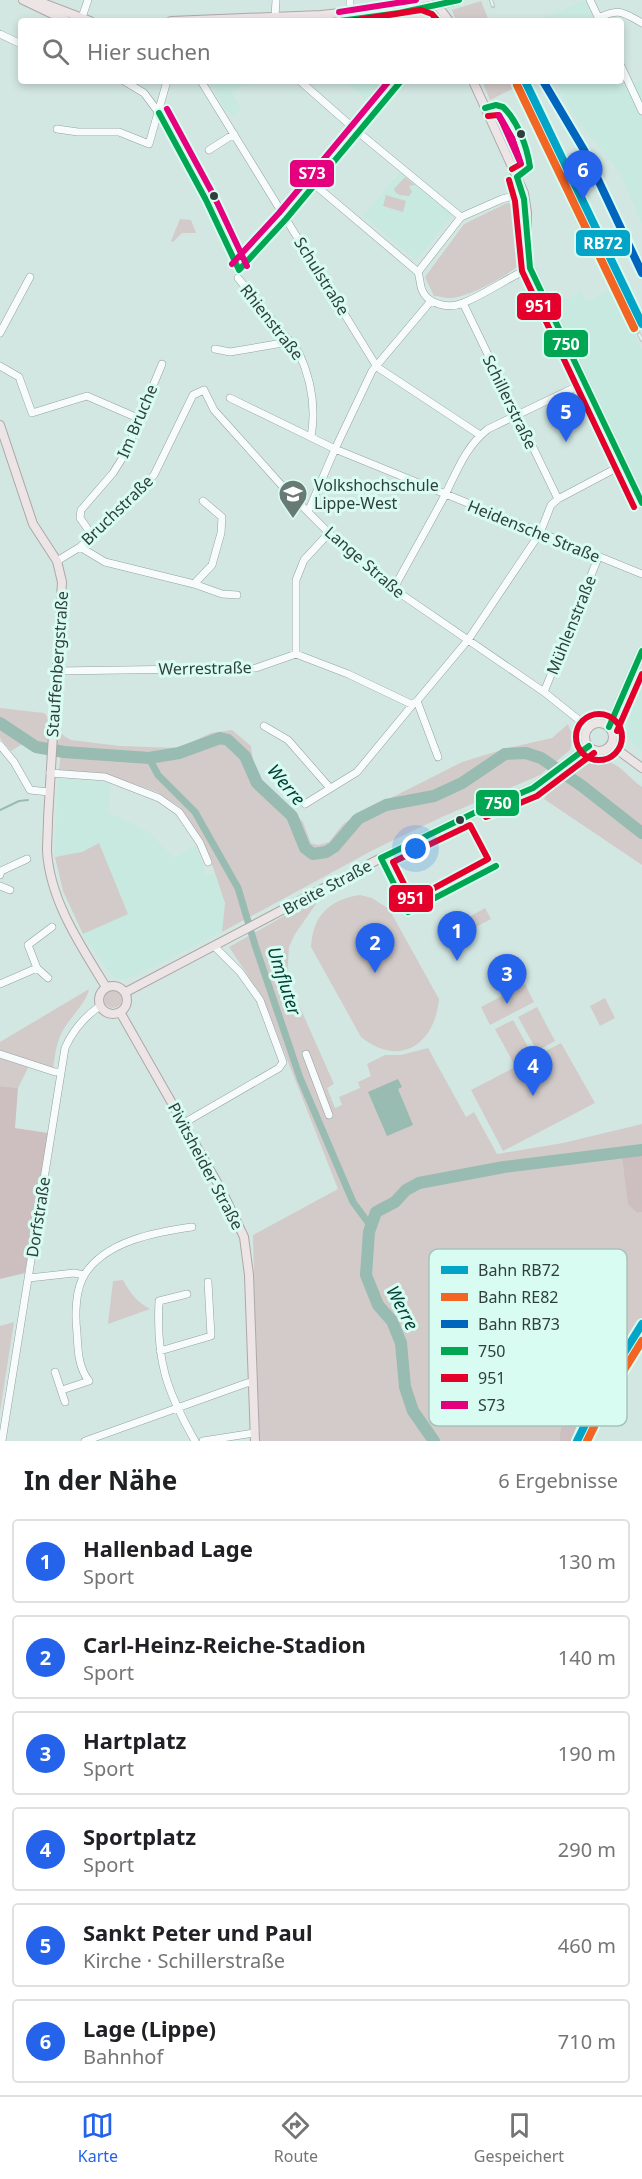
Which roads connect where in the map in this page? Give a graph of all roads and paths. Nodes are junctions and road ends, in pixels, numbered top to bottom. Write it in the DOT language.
graph roads {
  1 [pos="23,0"];
  2 [pos="35,0"];
  3 [pos="88,0"];
  4 [pos="276,0"];
  5 [pos="350,0"];
  6 [pos="459,0"];
  7 [pos="590,0"];
  8 [pos="350,12"];
  9 [pos="275,17"];
  10 [pos="394,17"];
  11 [pos="61,18"];
  12 [pos="79,18"];
  13 [pos="84,18"];
  14 [pos="249,18"];
  15 [pos="414,18"];
  16 [pos="447,18"];
  17 [pos="599,18"];
  18 [pos="601,18"];
  19 [pos="642,23"];
  20 [pos="0,34"];
  21 [pos="18,43"];
  22 [pos="624,72"];
  23 [pos="128,84"];
  24 [pos="166,84"];
  25 [pos="203,84"];
  26 [pos="303,84"];
  27 [pos="398,84"];
  28 [pos="474,84"];
  29 [pos="642,111"];
  30 [pos="159,112"];
  31 [pos="57,129"];
  32 [pos="358,132"];
  33 [pos="234,134"];
  34 [pos="209,150"];
  35 [pos="315,185"];
  36 [pos="524,193"];
  37 [pos="461,217"];
  38 [pos="286,219"];
  39 [pos="530,268"];
  40 [pos="418,272"];
  41 [pos="238,274"];
  42 [pos="30,277"];
  43 [pos="431,301"];
  44 [pos="463,303"];
  45 [pos="0,333"];
  46 [pos="289,340"];
  47 [pos="215,349"];
  48 [pos="162,364"];
  49 [pos="0,366"];
  50 [pos="377,367"];
  51 [pos="584,383"];
  52 [pos="204,390"];
  53 [pos="230,398"];
  54 [pos="516,415"];
  55 [pos="140,419"];
  56 [pos="0,424"];
  57 [pos="480,435"];
  58 [pos="311,437"];
  59 [pos="335,449"];
  60 [pos="624,464"];
  61 [pos="445,495"];
  62 [pos="558,500"];
  63 [pos="203,501"];
  64 [pos="642,503"];
  65 [pos="308,512"];
  66 [pos="329,533"];
  67 [pos="540,533"];
  68 [pos="92,535"];
  69 [pos="80,547"];
  70 [pos="598,558"];
  71 [pos="57,561"];
  72 [pos="642,574"];
  73 [pos="194,584"];
  74 [pos="393,590"];
  75 [pos="237,595"];
  76 [pos="468,640"];
  77 [pos="642,651"];
  78 [pos="296,654"];
  79 [pos="57,670"];
  80 [pos="544,692"];
  81 [pos="414,703"];
  82 [pos="264,726"];
  83 [pos="609,727"];
  84 [pos="589,728"];
  85 [pos="0,745"];
  86 [pos="611,745"];
  87 [pos="589,746"];
  88 [pos="438,757"];
  89 [pos="642,768"];
  90 [pos="50,774"];
  91 [pos="330,788"];
  92 [pos="49,792"];
  93 [pos="305,804"];
  94 [pos="27,859"];
  95 [pos="208,862"];
  96 [pos="0,875"];
  97 [pos="0,886"];
  98 [pos="10,890"];
  99 [pos="52,927"];
  100 [pos="214,946"];
  101 [pos="37,968"];
  102 [pos="48,978"];
  103 [pos="0,984"];
  104 [pos="106,987"];
  105 [pos="126,993"];
  106 [pos="100,1006"];
  107 [pos="120,1012"];
  108 [pos="0,1054"];
  109 [pos="306,1054"];
  110 [pos="61,1072"];
  111 [pos="329,1115"];
  112 [pos="184,1123"];
  113 [pos="192,1227"];
  114 [pos="84,1275"];
  115 [pos="29,1278"];
  116 [pos="208,1282"];
  117 [pos="187,1294"];
  118 [pos="160,1351"];
  119 [pos="55,1372"];
  120 [pos="253,1383"];
  121 [pos="62,1390"];
  122 [pos="65,1402"];
  123 [pos="176,1408"];
  124 [pos="254,1437"];
  125 [pos="2,1441"];
  126 [pos="85,1441"];
  127 [pos="195,1441"];
  128 [pos="203,1441"];
  1 -- 11 [label="main road"];
  2 -- 12 [label="main road"];
  3 -- 13 [label="street"];
  4 -- 9 [label="street"];
  5 -- 8 [label="street"];
  6 -- 10 [label="main road, bridge"];
  7 -- 17 [label="street"];
  8 -- 9 [label="main road"];
  8 -- 16 [label="main road"];
  9 -- 14 [label="main road"];
  10 -- 15 [label="main road"];
  18 -- 19 [label="street"];
  20 -- 21 [label="street"];
  22 -- 29 [label="street"];
  23 -- 30 [label="street, Rhienstraße"];
  24 -- 30 [label="street"];
  25 -- 33 [label="street, Schulstraße"];
  26 -- 32 [label="street"];
  27 -- 32 [label="street"];
  28 -- 36 [label="main road"];
  30 -- 31 [label="street"];
  30 -- 41 [label="street, Rhienstraße"];
  32 -- 35 [label="street"];
  32 -- 37 [label="street"];
  33 -- 34 [label="street"];
  33 -- 38 [label="street, Schulstraße"];
  35 -- 38 [label="street"];
  35 -- 40 [label="street"];
  36 -- 37 [label="street"];
  36 -- 39 [label="main road"];
  37 -- 40 [label="street"];
  38 -- 41 [label="street"];
  38 -- 50 [label="street, Schulstraße"];
  39 -- 44 [label="street"];
  39 -- 51 [label="main road"];
  40 -- 43 [label="street"];
  41 -- 46 [label="street, Rhienstraße"];
  42 -- 45 [label="street"];
  43 -- 44 [label="street"];
  43 -- 50 [label="street"];
  44 -- 54 [label="street, Schillerstraße"];
  46 -- 47 [label="street"];
  46 -- 58 [label="street, Rhienstraße"];
  48 -- 55 [label="street, Im Bruche"];
  49 -- 55 [label="street"];
  50 -- 57 [label="street, Schulstraße"];
  50 -- 59 [label="street"];
  51 -- 54 [label="street"];
  51 -- 60 [label="main road"];
  52 -- 65 [label="street, Lange Straße"];
  52 -- 68 [label="street, Bruchstraße"];
  53 -- 58 [label="street, Heidensche Straße"];
  54 -- 57 [label="street"];
  54 -- 62 [label="street, Schillerstraße"];
  55 -- 68 [label="street, Im Bruche"];
  56 -- 71 [label="main road, Stauffenbergstraße"];
  57 -- 61 [label="street"];
  58 -- 59 [label="street, Heidensche Straße"];
  59 -- 61 [label="street, Heidensche Straße"];
  59 -- 65 [label="street"];
  60 -- 62 [label="street"];
  60 -- 64 [label="main road"];
  61 -- 67 [label="street, Heidensche Straße"];
  61 -- 74 [label="street"];
  62 -- 67 [label="street"];
  63 -- 73 [label="street"];
  65 -- 66 [label="street, Lange Straße"];
  66 -- 74 [label="street, Lange Straße"];
  66 -- 78 [label="street"];
  67 -- 70 [label="street, Heidensche Straße"];
  67 -- 76 [label="street"];
  68 -- 69 [label="street, Bruchstraße"];
  69 -- 71 [label="street, Bruchstraße"];
  69 -- 73 [label="street"];
  70 -- 72 [label="street, Heidensche Straße"];
  70 -- 80 [label="street, Mühlenstraße"];
  71 -- 79 [label="main road, Stauffenbergstraße"];
  73 -- 75 [label="street"];
  74 -- 76 [label="street, Lange Straße"];
  76 -- 80 [label="street, Lange Straße"];
  76 -- 81 [label="street"];
  77 -- 83 [label="main road"];
  78 -- 79 [label="street, Werrestraße"];
  78 -- 81 [label="street"];
  79 -- 90 [label="main road, Stauffenbergstraße"];
  80 -- 84 [label="street, Lange Straße"];
  81 -- 88 [label="street"];
  81 -- 91 [label="street"];
  82 -- 91 [label="street"];
  83 -- 84 [label="main road"];
  83 -- 86 [label="main road"];
  84 -- 87 [label="main road"];
  85 -- 92 [label="street"];
  86 -- 87 [label="main road"];
  86 -- 89 [label="main road"];
  87 -- 100 [label="main road, Breite Straße"];
  90 -- 92 [label="main road"];
  90 -- 95 [label="street"];
  91 -- 93 [label="street"];
  92 -- 104 [label="main road"];
  94 -- 96 [label="street"];
  97 -- 98 [label="street"];
  99 -- 101 [label="street"];
  100 -- 105 [label="main road, Breite Straße"];
  100 -- 112 [label="street"];
  101 -- 102 [label="street"];
  101 -- 103 [label="street"];
  104 -- 105 [label="main road"];
  104 -- 106 [label="main road"];
  105 -- 107 [label="main road"];
  106 -- 107 [label="main road"];
  106 -- 110 [label="street, Dorfstraße"];
  107 -- 112 [label="main road, Pivitsheider Straße"];
  108 -- 110 [label="street"];
  109 -- 111 [label="street"];
  110 -- 115 [label="street, Dorfstraße"];
  112 -- 120 [label="main road, Pivitsheider Straße"];
  113 -- 114 [label="street"];
  114 -- 115 [label="street"];
  114 -- 121 [label="street"];
  115 -- 125 [label="street, Dorfstraße"];
  116 -- 118 [label="street"];
  117 -- 118 [label="street"];
  118 -- 123 [label="street"];
  119 -- 121 [label="street"];
  120 -- 123 [label="street"];
  120 -- 124 [label="main road, Pivitsheider Straße"];
  121 -- 122 [label="street"];
  123 -- 126 [label="street"];
  123 -- 127 [label="street"];
  124 -- 128 [label="street"];
}
